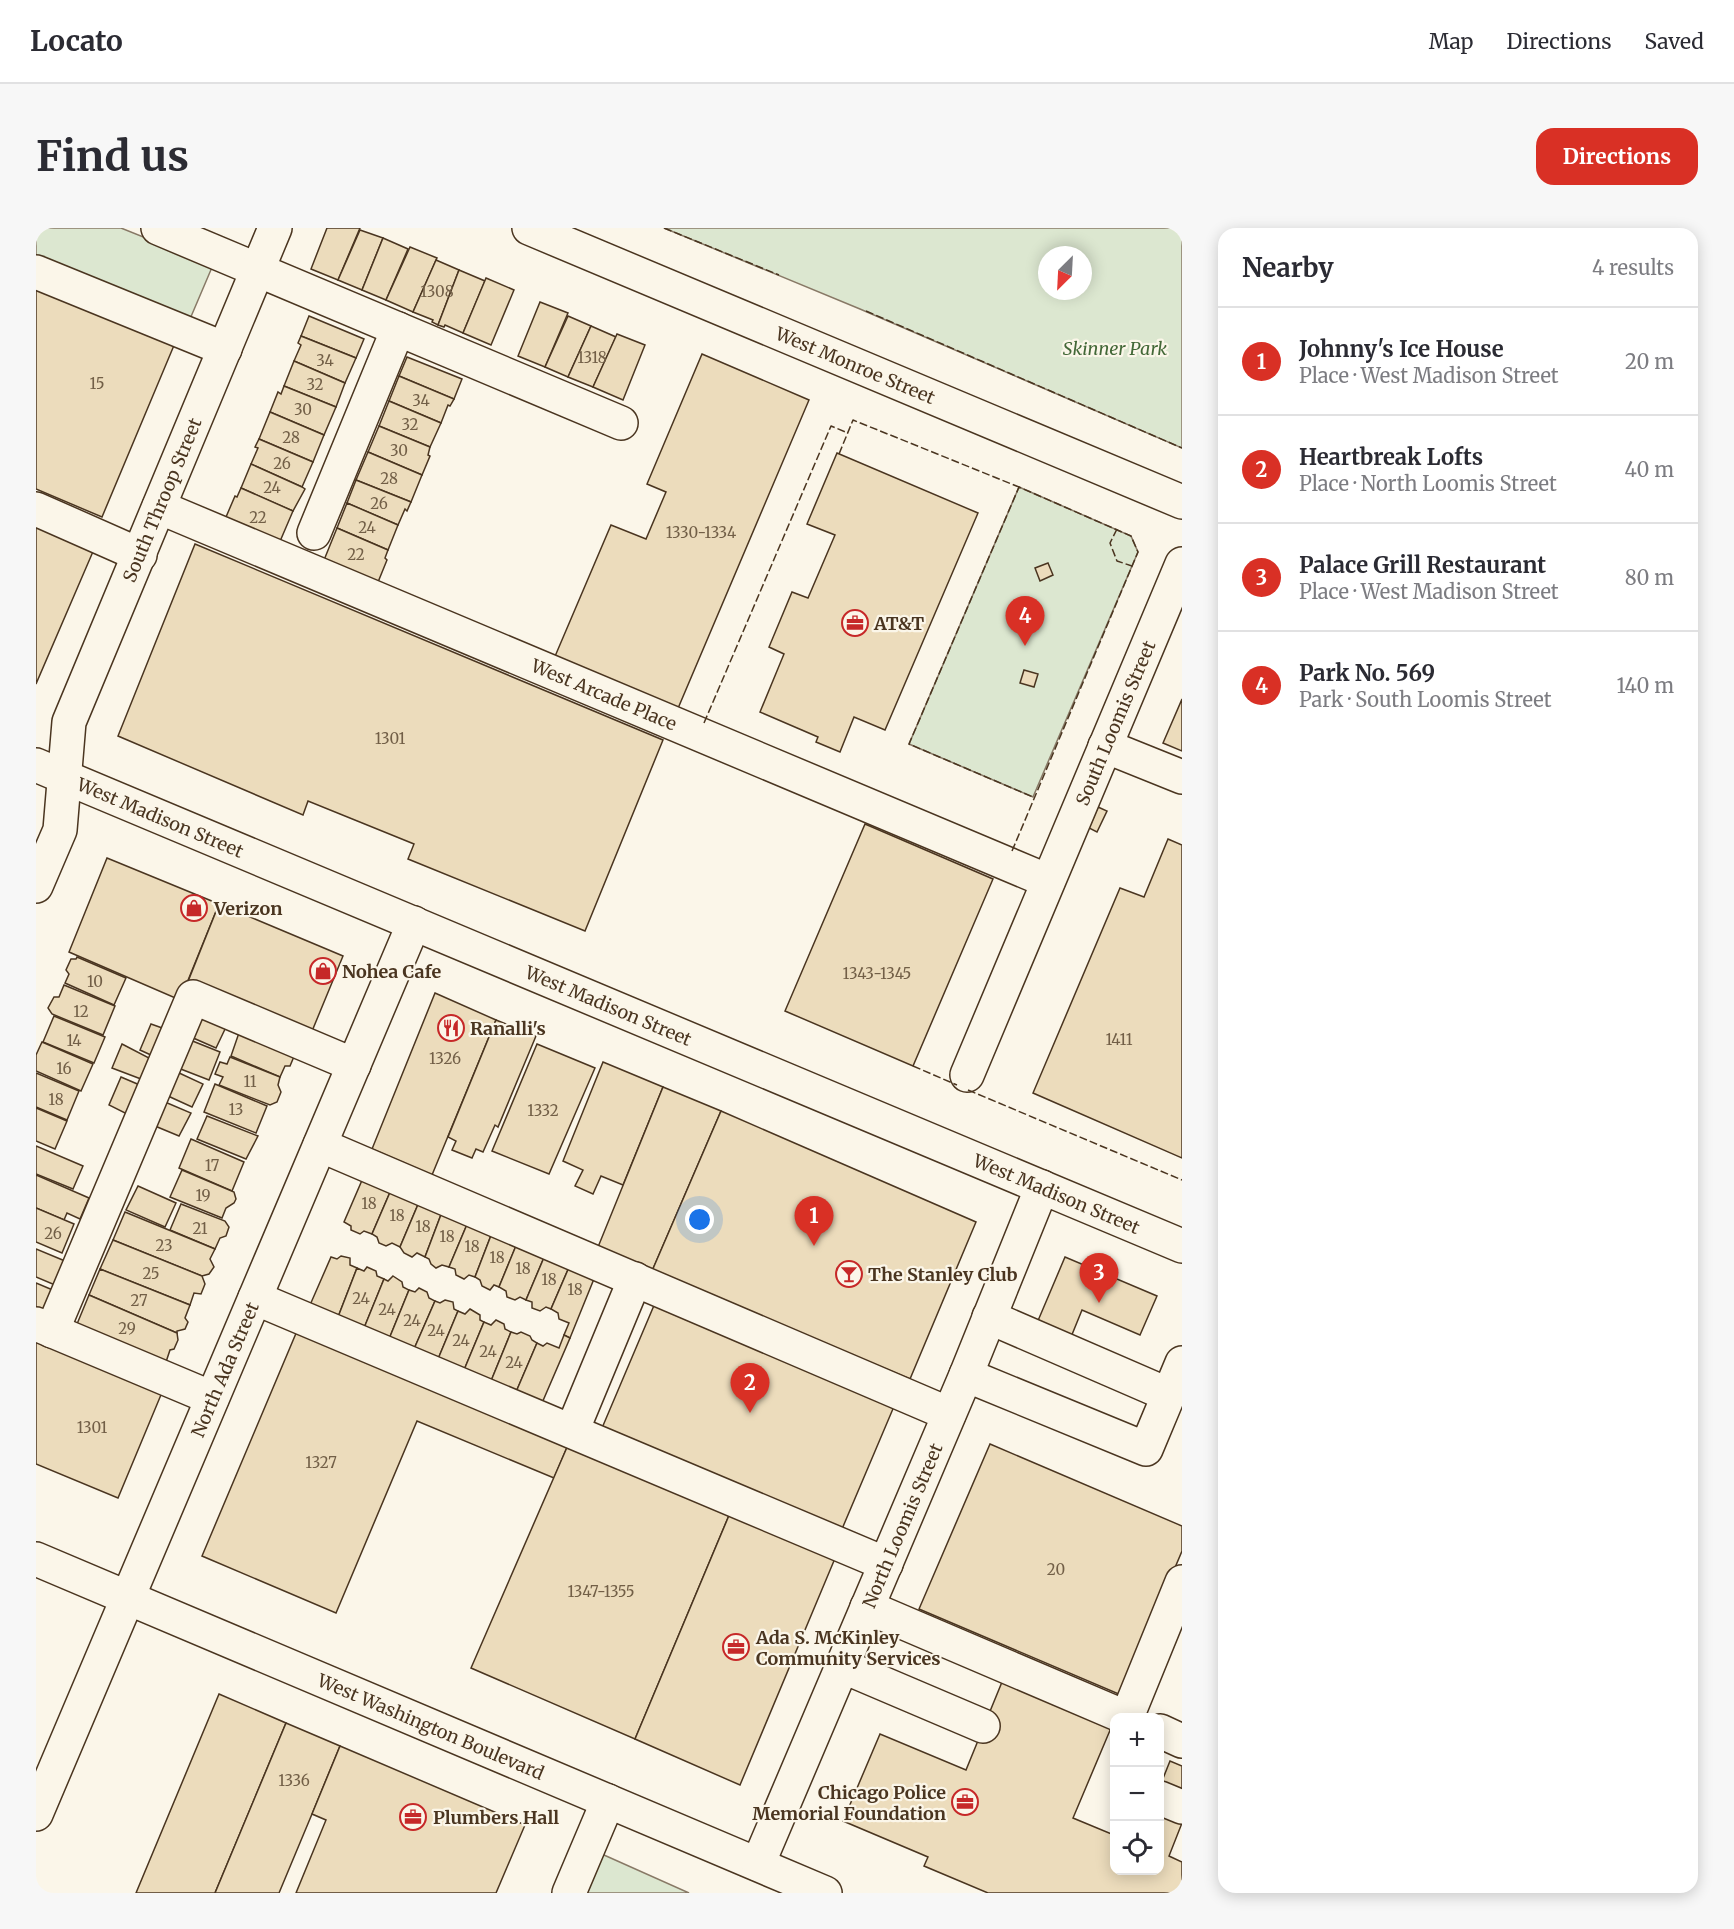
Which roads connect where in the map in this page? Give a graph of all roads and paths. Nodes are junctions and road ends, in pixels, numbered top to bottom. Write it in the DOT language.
graph roads {
  1 [pos="158,228"];
  2 [pos="275,228"];
  3 [pos="529,228"];
  4 [pos="257,270"];
  5 [pos="36,272"];
  6 [pos="398,329"];
  7 [pos="225,349"];
  8 [pos="621,423"];
  9 [pos="1182,502"];
  10 [pos="159,507"];
  11 [pos="36,509"];
  12 [pos="314,533"];
  13 [pos="140,555"];
  14 [pos="1182,564"];
  15 [pos="1105,746"];
  16 [pos="50,771"];
  17 [pos="1182,777"];
  18 [pos="1048,882"];
  19 [pos="36,886"];
  20 [pos="414,923"];
  21 [pos="354,1065"];
  22 [pos="967,1075"];
  23 [pos="320,1145"];
  24 [pos="1042,1187"];
  25 [pos="1182,1246"];
  26 [pos="635,1279"];
  27 [pos="255,1298"];
  28 [pos="989,1317"];
  29 [pos="44,1327"];
  30 [pos="1182,1363"];
  31 [pos="966,1375"];
  32 [pos="1169,1395"];
  33 [pos="212,1398"];
  34 [pos="949,1414"];
  35 [pos="572,1431"];
  36 [pos="36,1559"];
  37 [pos="886,1564"];
  38 [pos="1182,1582"];
  39 [pos="128,1598"];
  40 [pos="867,1608"];
  41 [pos="842,1666"];
  42 [pos="1117,1713"];
  43 [pos="1129,1713"];
  44 [pos="983,1726"];
  45 [pos="1164,1733"];
  46 [pos="1182,1741"];
  47 [pos="1164,1800"];
  48 [pos="608,1801"];
  49 [pos="1182,1807"];
  50 [pos="36,1814"];
  51 [pos="758,1864"];
  52 [pos="569,1893"];
  53 [pos="825,1893"];
  1 -- 4 [label="street"];
  2 -- 4 [label="street, South Throop Street"];
  3 -- 9 [label="street, West Monroe Street"];
  4 -- 6 [label="street"];
  4 -- 7 [label="street, South Throop Street"];
  5 -- 7 [label="street"];
  6 -- 8 [label="street"];
  6 -- 12 [label="street"];
  7 -- 10 [label="street, South Throop Street"];
  10 -- 13 [label="street, South Throop Street"];
  10 -- 18 [label="street, West Arcade Place"];
  11 -- 13 [label="street"];
  13 -- 16 [label="street, South Throop Street"];
  14 -- 15 [label="street, South Loomis Street"];
  15 -- 17 [label="street"];
  15 -- 18 [label="street, South Loomis Street"];
  16 -- 19 [label="street, South Throop Street"];
  16 -- 20 [label="street, West Madison Street"];
  18 -- 22 [label="street, South Loomis Street"];
  20 -- 21 [label="street, North Ada Street"];
  20 -- 24 [label="street, West Madison Street"];
  21 -- 23 [label="street, North Ada Street"];
  21 -- 29 [label="street"];
  23 -- 26 [label="street"];
  23 -- 27 [label="street, North Ada Street"];
  24 -- 25 [label="street, West Madison Street"];
  24 -- 28 [label="street, North Loomis Street"];
  26 -- 34 [label="street"];
  26 -- 35 [label="street"];
  27 -- 33 [label="street, North Ada Street"];
  27 -- 35 [label="street"];
  28 -- 31 [label="street, North Loomis Street"];
  28 -- 32 [label="street"];
  29 -- 33 [label="street"];
  30 -- 32 [label="street"];
  31 -- 32 [label="street"];
  31 -- 34 [label="street, North Loomis Street"];
  33 -- 39 [label="street, North Ada Street"];
  34 -- 37 [label="street, North Loomis Street"];
  35 -- 37 [label="street"];
  36 -- 39 [label="street, West Washington Boulevard"];
  37 -- 40 [label="street, North Loomis Street"];
  38 -- 43 [label="street"];
  39 -- 48 [label="street, West Washington Boulevard"];
  39 -- 50 [label="street, North Ada Street"];
  40 -- 41 [label="street, North Loomis Street"];
  40 -- 42 [label="street"];
  41 -- 44 [label="street"];
  41 -- 51 [label="street, North Loomis Street"];
  45 -- 46 [label="street"];
  47 -- 49 [label="street"];
  48 -- 51 [label="street, West Washington Boulevard"];
  48 -- 52 [label="street"];
  51 -- 53 [label="street, West Washington Boulevard"];
}
